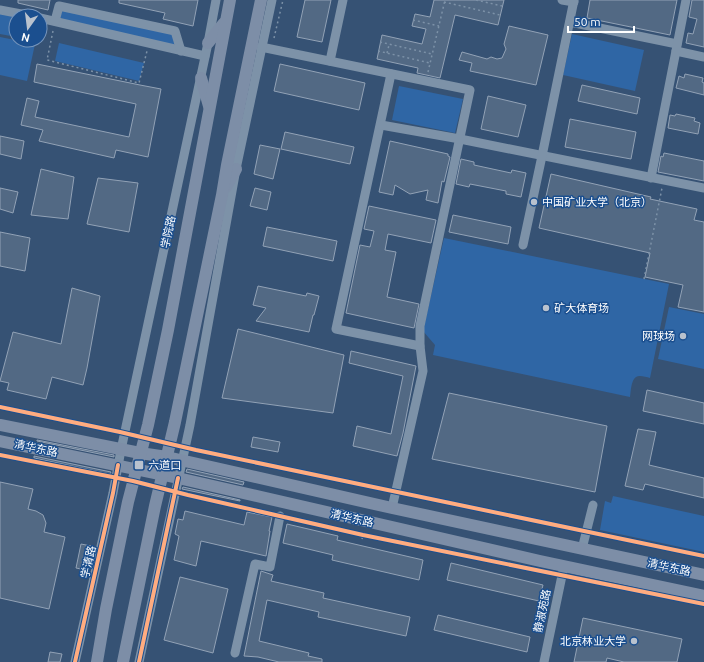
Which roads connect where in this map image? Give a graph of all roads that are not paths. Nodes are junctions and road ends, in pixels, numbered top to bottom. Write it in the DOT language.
graph roads {
  1 [pos="216,0"];
  2 [pos="230,0"];
  3 [pos="261,0"];
  4 [pos="272,0"];
  5 [pos="343,0"];
  6 [pos="562,0"];
  7 [pos="686,0"];
  8 [pos="574,1"];
  9 [pos="60,3"];
  10 [pos="48,20"];
  11 [pos="55,21"];
  12 [pos="226,21"];
  13 [pos="570,22"];
  14 [pos="208,43"];
  15 [pos="261,47"];
  16 [pos="676,47"];
  17 [pos="181,51"];
  18 [pos="205,56"];
  19 [pos="704,57"];
  20 [pos="330,61"];
  21 [pos="391,74"];
  22 [pos="201,78"];
  23 [pos="209,107"];
  24 [pos="381,125"];
  25 [pos="460,139"];
  26 [pos="542,156"];
  27 [pos="236,169"];
  28 [pos="651,178"];
  29 [pos="704,188"];
  30 [pos="222,195"];
  31 [pos="523,246"];
  32 [pos="420,346"];
  33 [pos="0,424"];
  34 [pos="0,441"];
  35 [pos="121,450"];
  36 [pos="140,454"];
  37 [pos="167,457"];
  38 [pos="182,461"];
  39 [pos="118,465"];
  40 [pos="136,469"];
  41 [pos="162,475"];
  42 [pos="178,478"];
  43 [pos="593,505"];
  44 [pos="392,508"];
  45 [pos="280,516"];
  46 [pos="555,543"];
  47 [pos="582,549"];
  48 [pos="551,563"];
  49 [pos="570,567"];
  50 [pos="704,575"];
  51 [pos="704,596"];
  52 [pos="235,653"];
  53 [pos="75,662"];
  54 [pos="97,662"];
  55 [pos="123,662"];
  56 [pos="139,662"];
  57 [pos="544,662"];
  1 -- 14 [label="street, 学院路"];
  2 -- 12 [label="main road, 学院路"];
  3 -- 30 [label="main road"];
  4 -- 15 [label="street"];
  5 -- 20 [label="street"];
  6 -- 8 [label="street"];
  7 -- 16 [label="street"];
  8 -- 13 [label="street"];
  9 -- 11 [label="street"];
  9 -- 17 [label="street"];
  10 -- 11 [label="street"];
  11 -- 17 [label="street"];
  12 -- 14 [label="main road"];
  12 -- 23 [label="main road, 学院路"];
  13 -- 16 [label="street"];
  13 -- 26 [label="street"];
  14 -- 18 [label="street, 学院路"];
  15 -- 20 [label="street"];
  15 -- 27 [label="street"];
  16 -- 19 [label="street"];
  16 -- 28 [label="street"];
  17 -- 18 [label="street"];
  18 -- 22 [label="street, 学院路"];
  20 -- 21 [label="street"];
  21 -- 24 [label="street"];
  21 -- 25 [label="street"];
  22 -- 23 [label="main road"];
  22 -- 35 [label="street, 学院路"];
  23 -- 36 [label="main road, 学院路"];
  24 -- 25 [label="street"];
  24 -- 32 [label="street"];
  25 -- 26 [label="street"];
  25 -- 32 [label="street"];
  26 -- 28 [label="street"];
  26 -- 31 [label="street"];
  27 -- 30 [label="main road"];
  27 -- 38 [label="street"];
  28 -- 29 [label="street"];
  30 -- 37 [label="main road"];
  32 -- 44 [label="street"];
  33 -- 35 [label="main road, 清华东路"];
  34 -- 39 [label="main road, 清华东路"];
  35 -- 36 [label="main road, 清华东路"];
  35 -- 39 [label="street, 学院路"];
  36 -- 37 [label="main road, 清华东路"];
  36 -- 40 [label="main road, 学院路"];
  37 -- 38 [label="main road, 清华东路"];
  37 -- 41 [label="main road"];
  38 -- 42 [label="street"];
  38 -- 44 [label="main road, 清华东路"];
  39 -- 40 [label="main road, 清华东路"];
  39 -- 53 [label="street, 学清路"];
  40 -- 41 [label="main road, 清华东路"];
  40 -- 54 [label="main road"];
  41 -- 42 [label="main road, 清华东路"];
  41 -- 55 [label="main road"];
  42 -- 48 [label="main road, 清华东路"];
  42 -- 56 [label="street"];
  43 -- 47 [label="street"];
  44 -- 46 [label="main road, 清华东路"];
  45 -- 52 [label="street"];
  46 -- 47 [label="main road, 清华东路"];
  46 -- 48 [label="main road"];
  47 -- 49 [label="main road"];
  47 -- 50 [label="main road, 清华东路"];
  48 -- 49 [label="main road, 清华东路"];
  49 -- 51 [label="main road, 清华东路"];
  49 -- 57 [label="street, 静淑苑路"];
}
